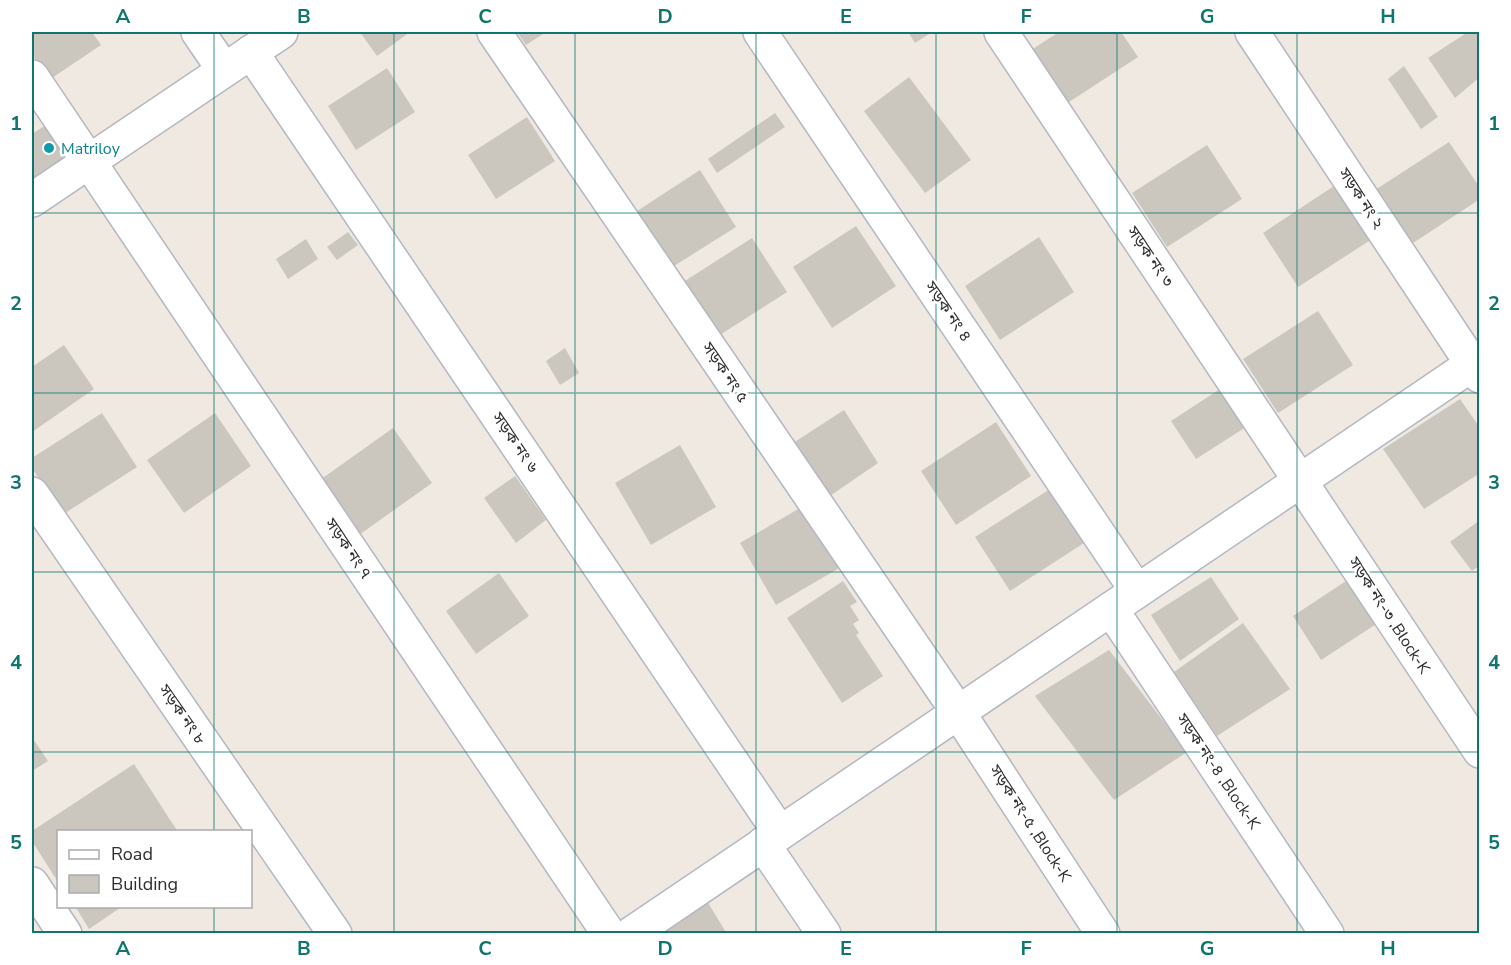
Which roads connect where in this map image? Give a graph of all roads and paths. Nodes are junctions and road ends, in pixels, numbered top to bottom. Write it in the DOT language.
graph roads {
  1 [pos="198,32"];
  2 [pos="281,32"];
  3 [pos="494,32"];
  4 [pos="760,32"];
  5 [pos="1001,32"];
  6 [pos="1252,32"];
  7 [pos="251,52"];
  8 [pos="224,70"];
  9 [pos="32,77"];
  10 [pos="88,162"];
  11 [pos="32,200"];
  12 [pos="1477,367"];
  13 [pos="1301,480"];
  14 [pos="32,494"];
  15 [pos="1137,591"];
  16 [pos="1111,609"];
  17 [pos="958,712"];
  18 [pos="1479,751"];
  19 [pos="771,839"];
  20 [pos="32,884"];
  21 [pos="65,933"];
  22 [pos="335,933"];
  23 [pos="609,933"];
  24 [pos="631,933"];
  25 [pos="824,933"];
  26 [pos="1103,933"];
  27 [pos="1327,933"];
  1 -- 8 [label="street"];
  2 -- 7 [label="street"];
  3 -- 17 [label="street, সড়ক নং ৫"];
  4 -- 15 [label="street, সড়ক নং ৪"];
  5 -- 13 [label="street, সড়ক নং ৩"];
  6 -- 12 [label="street, সড়ক নং ২"];
  7 -- 8 [label="street"];
  7 -- 19 [label="street, সড়ক নং ৬"];
  8 -- 10 [label="street"];
  9 -- 10 [label="street, সড়ক নং ৭"];
  10 -- 11 [label="street"];
  10 -- 23 [label="street, সড়ক নং ৭"];
  12 -- 13 [label="street"];
  13 -- 15 [label="street"];
  13 -- 18 [label="street, সড়ক নং-৩ ,Block-K"];
  14 -- 22 [label="street, সড়ক নং ৮"];
  15 -- 16 [label="street"];
  16 -- 17 [label="street"];
  16 -- 27 [label="street, সড়ক নং-৪ ,Block-K"];
  17 -- 19 [label="street"];
  17 -- 26 [label="street, সড়ক নং-৫ ,Block-K"];
  19 -- 24 [label="street"];
  19 -- 25 [label="street, সড়ক নং ৬"];
  20 -- 21 [label="street"];
}
